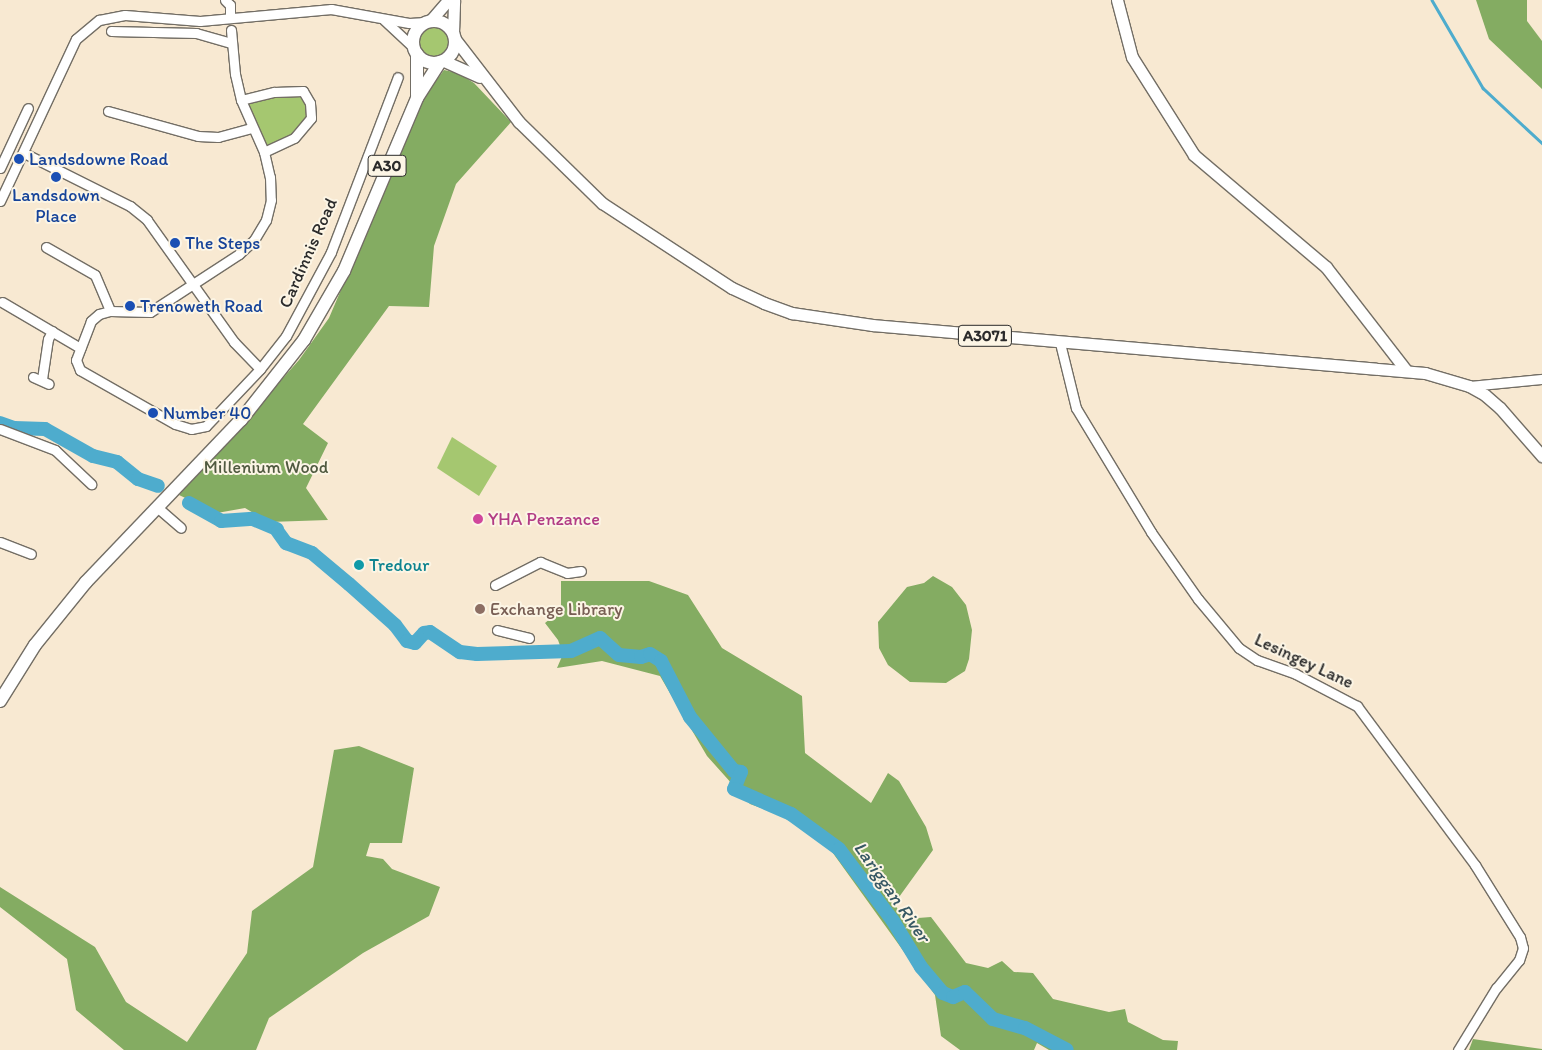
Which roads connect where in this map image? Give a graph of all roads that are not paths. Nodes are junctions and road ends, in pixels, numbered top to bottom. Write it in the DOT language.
graph roads {
  1 [pos="225,0"];
  2 [pos="448,0"];
  3 [pos="454,0"];
  4 [pos="1117,0"];
  5 [pos="230,18"];
  6 [pos="383,20"];
  7 [pos="428,22"];
  8 [pos="231,30"];
  9 [pos="111,31"];
  10 [pos="454,36"];
  11 [pos="231,43"];
  12 [pos="415,51"];
  13 [pos="442,62"];
  14 [pos="398,77"];
  15 [pos="482,78"];
  16 [pos="417,98"];
  17 [pos="241,100"];
  18 [pos="28,108"];
  19 [pos="108,111"];
  20 [pos="252,128"];
  21 [pos="264,152"];
  22 [pos="24,153"];
  23 [pos="0,168"];
  24 [pos="0,201"];
  25 [pos="46,247"];
  26 [pos="196,285"];
  27 [pos="2,302"];
  28 [pos="110,311"];
  29 [pos="52,331"];
  30 [pos="1060,342"];
  31 [pos="80,348"];
  32 [pos="260,369"];
  33 [pos="1406,370"];
  34 [pos="1542,379"];
  35 [pos="42,380"];
  36 [pos="1469,386"];
  37 [pos="0,429"];
  38 [pos="1542,456"];
  39 [pos="91,484"];
  40 [pos="158,508"];
  41 [pos="181,528"];
  42 [pos="0,542"];
  43 [pos="26,555"];
  44 [pos="581,571"];
  45 [pos="495,586"];
  46 [pos="497,630"];
  47 [pos="529,638"];
  48 [pos="0,700"];
  49 [pos="1458,1050"];
  1 -- 5 [label="street"];
  2 -- 7 [label="main road"];
  3 -- 10 [label="main road"];
  4 -- 33 [label="main road"];
  5 -- 6 [label="street"];
  5 -- 22 [label="street"];
  6 -- 7 [label="street"];
  6 -- 12 [label="street"];
  7 -- 10 [label="highway"];
  7 -- 12 [label="highway"];
  8 -- 11 [label="street"];
  9 -- 11 [label="street"];
  10 -- 13 [label="highway"];
  10 -- 15 [label="main road, A3071"];
  11 -- 17 [label="street"];
  12 -- 13 [label="highway"];
  12 -- 16 [label="highway, A30"];
  13 -- 15 [label="main road, A3071"];
  13 -- 16 [label="highway, A30"];
  14 -- 32 [label="street, Cardinnis Road"];
  15 -- 30 [label="main road, A3071"];
  16 -- 40 [label="highway, A30"];
  17 -- 20 [label="street"];
  17 -- 21 [label="street"];
  18 -- 23 [label="street"];
  19 -- 20 [label="street"];
  20 -- 21 [label="street"];
  21 -- 26 [label="street"];
  22 -- 24 [label="street"];
  22 -- 26 [label="street"];
  25 -- 28 [label="street"];
  26 -- 28 [label="street"];
  26 -- 32 [label="street"];
  27 -- 29 [label="street"];
  28 -- 31 [label="street"];
  29 -- 31 [label="street"];
  29 -- 35 [label="street"];
  30 -- 33 [label="main road, A3071"];
  30 -- 49 [label="street, Lesingey Lane"];
  31 -- 32 [label="street, Cardinnis Road"];
  33 -- 36 [label="main road, A3071"];
  34 -- 36 [label="street"];
  36 -- 38 [label="main road, A3071"];
  37 -- 39 [label="street"];
  40 -- 41 [label="street"];
  40 -- 48 [label="highway, A30"];
  42 -- 43 [label="street"];
  44 -- 45 [label="street"];
  46 -- 47 [label="street"];
}
